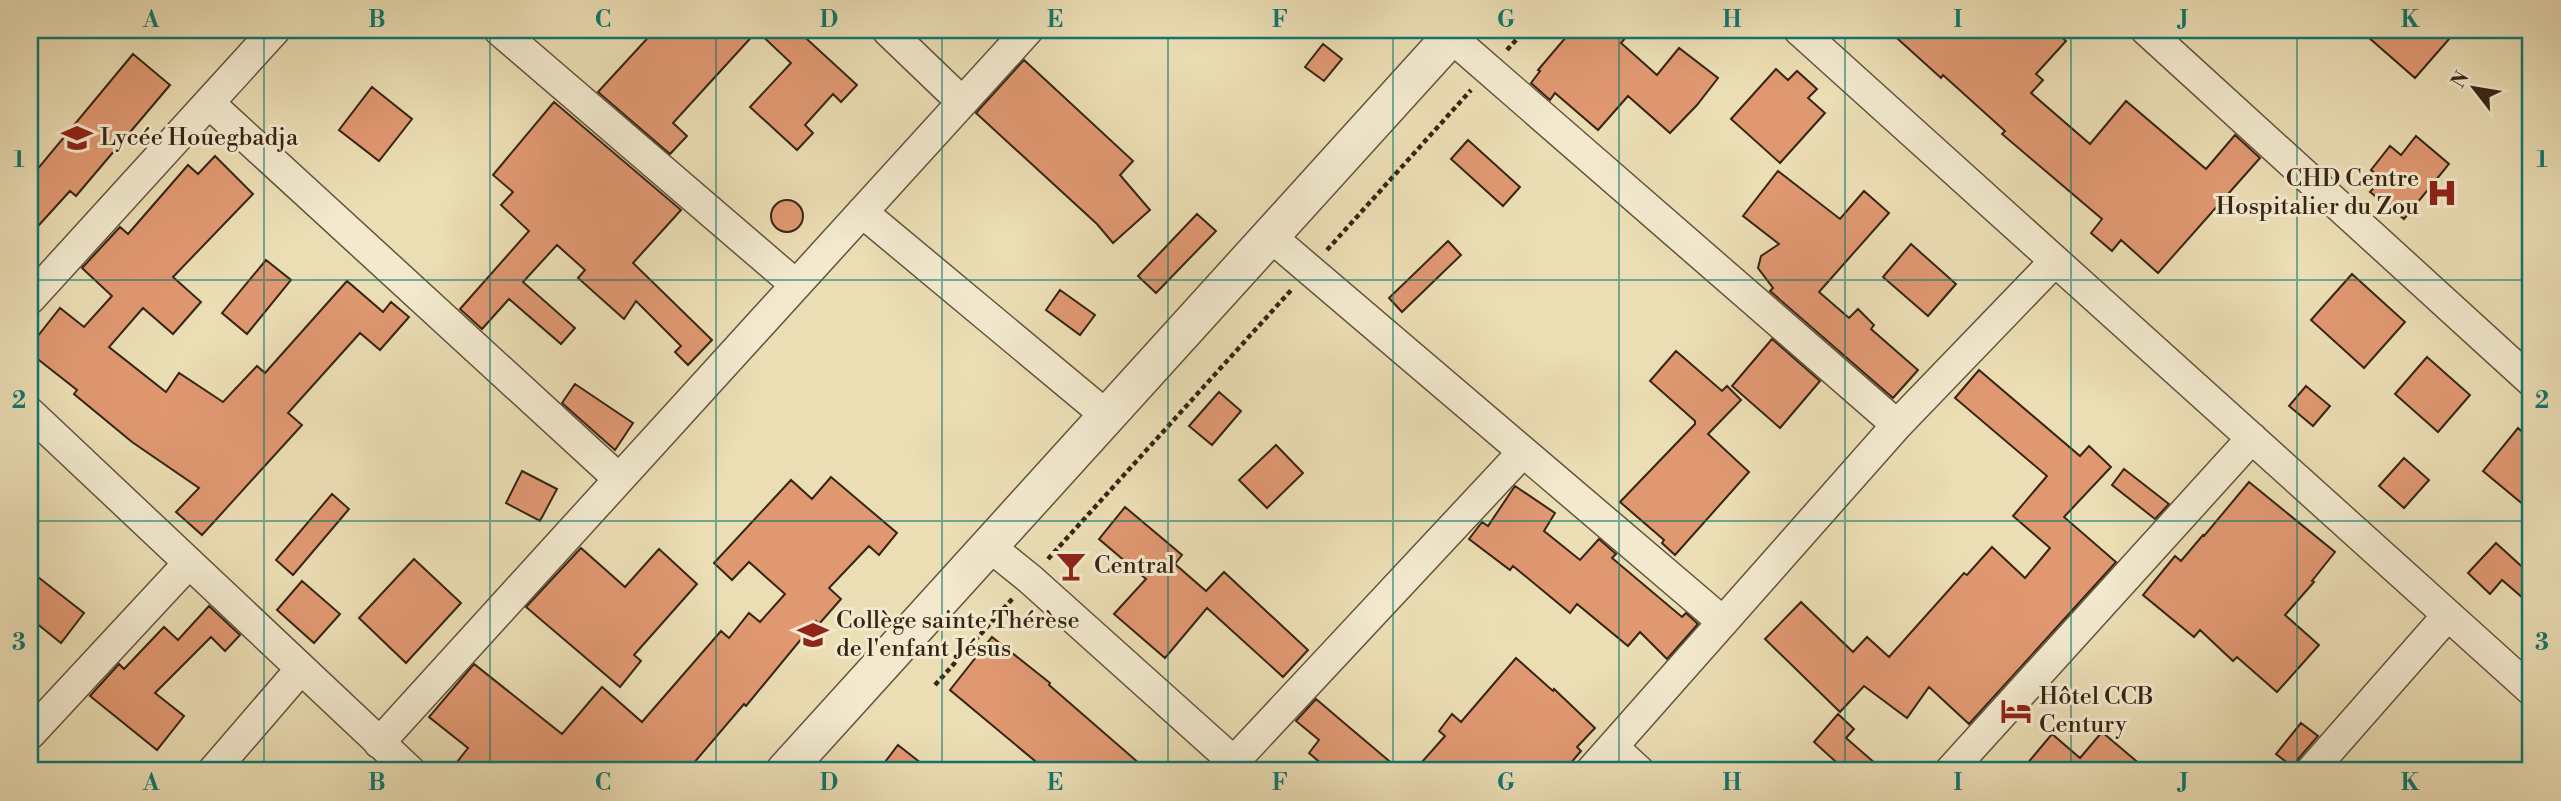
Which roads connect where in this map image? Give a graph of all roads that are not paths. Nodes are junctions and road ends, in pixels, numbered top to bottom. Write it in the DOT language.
graph roads {
  1 [pos="275,30"];
  2 [pos="499,30"];
  3 [pos="887,30"];
  4 [pos="1028,30"];
  5 [pos="1799,30"];
  6 [pos="2146,30"];
  7 [pos="1454,34"];
  8 [pos="962,102"];
  9 [pos="209,103"];
  10 [pos="862,212"];
  11 [pos="1270,236"];
  12 [pos="2055,261"];
  13 [pos="796,285"];
  14 [pos="30,299"];
  15 [pos="2531,380"];
  16 [pos="30,413"];
  17 [pos="1107,416"];
  18 [pos="1897,425"];
  19 [pos="2252,438"];
  20 [pos="1523,452"];
  21 [pos="619,478"];
  22 [pos="989,545"];
  23 [pos="188,564"];
  24 [pos="2448,615"];
  25 [pos="1723,622"];
  26 [pos="300,670"];
  27 [pos="2531,690"];
  28 [pos="30,734"];
  29 [pos="379,743"];
  30 [pos="1613,747"];
  31 [pos="1229,766"];
  32 [pos="214,771"];
  33 [pos="410,771"];
  34 [pos="785,771"];
  35 [pos="1591,771"];
  36 [pos="1639,771"];
  37 [pos="1950,771"];
  38 [pos="2311,771"];
  1 -- 9 [label="street"];
  2 -- 13 [label="street"];
  3 -- 8 [label="street"];
  4 -- 8 [label="street"];
  5 -- 12 [label="street"];
  6 -- 15 [label="street"];
  7 -- 11 [label="street"];
  7 -- 18 [label="street"];
  8 -- 10 [label="street"];
  9 -- 14 [label="street"];
  9 -- 21 [label="street"];
  10 -- 13 [label="street"];
  10 -- 17 [label="street"];
  11 -- 17 [label="street"];
  11 -- 20 [label="street"];
  12 -- 18 [label="street"];
  12 -- 19 [label="street"];
  13 -- 21 [label="street"];
  16 -- 23 [label="street"];
  17 -- 22 [label="street"];
  18 -- 25 [label="street"];
  19 -- 24 [label="street"];
  19 -- 37 [label="street"];
  20 -- 25 [label="street"];
  20 -- 31 [label="street"];
  21 -- 29 [label="street"];
  22 -- 31 [label="street"];
  22 -- 34 [label="street"];
  23 -- 26 [label="street"];
  23 -- 28 [label="street"];
  24 -- 27 [label="street"];
  24 -- 38 [label="street"];
  25 -- 30 [label="street"];
  26 -- 29 [label="street"];
  26 -- 32 [label="street"];
  29 -- 33 [label="street"];
  30 -- 35 [label="street"];
  30 -- 36 [label="street"];
}
